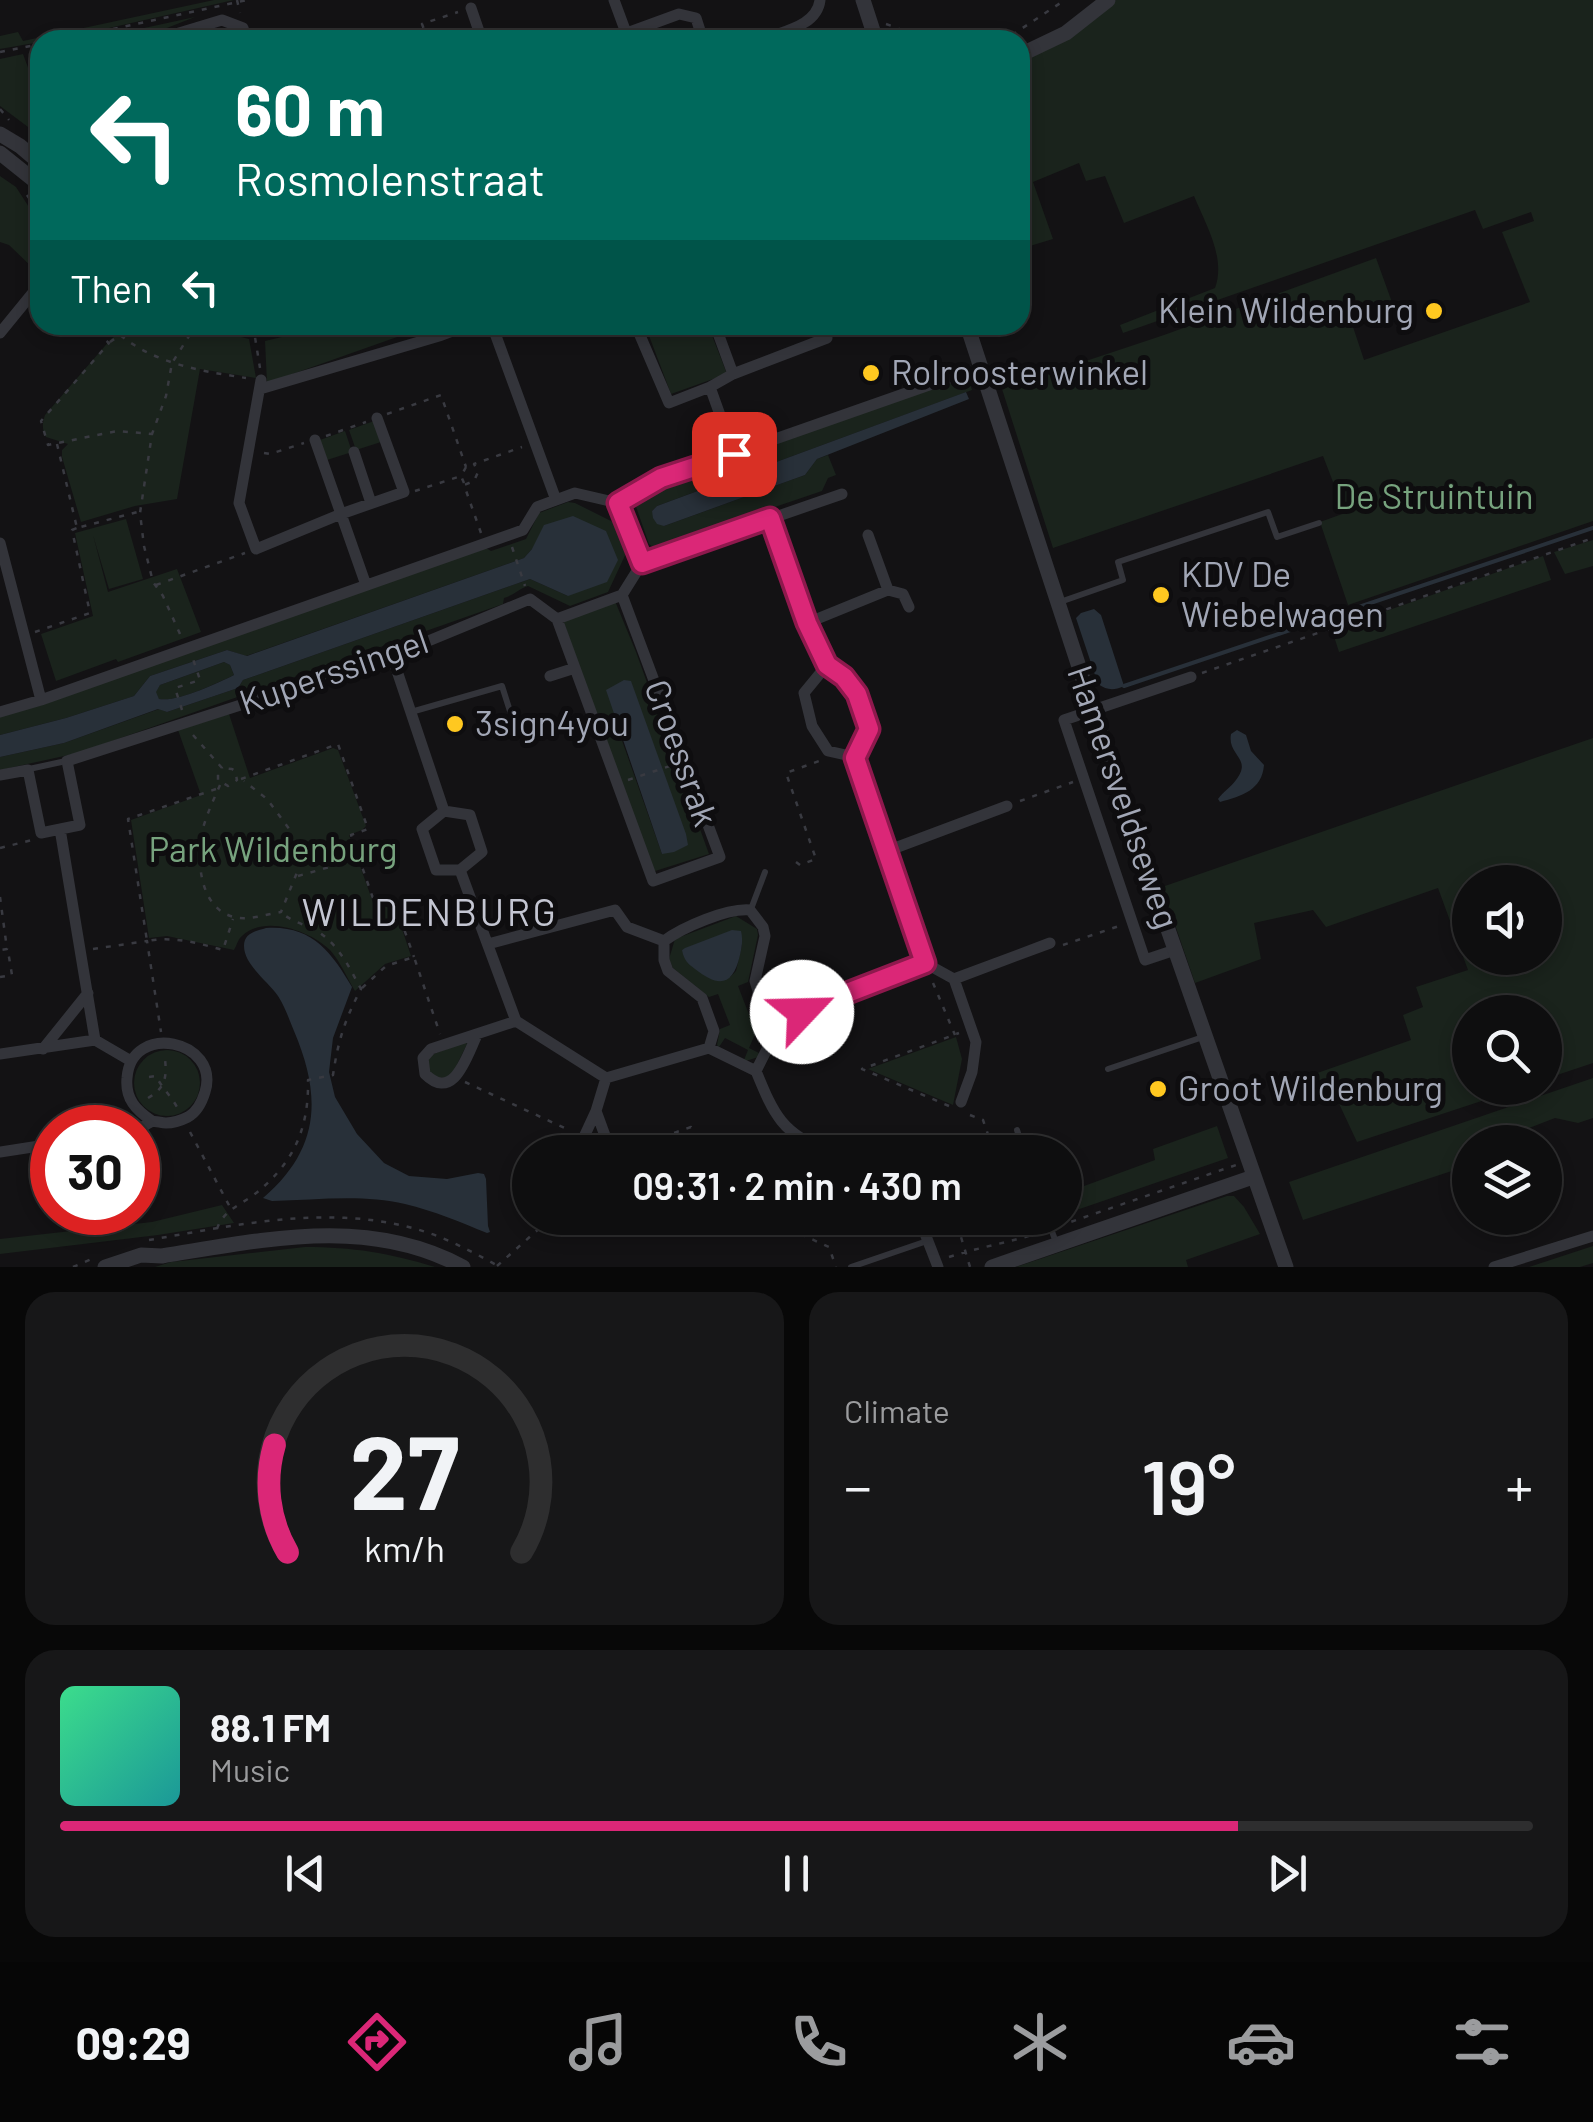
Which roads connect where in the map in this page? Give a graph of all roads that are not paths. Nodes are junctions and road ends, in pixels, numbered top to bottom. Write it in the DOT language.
graph roads {
  1 [pos="614,0"];
  2 [pos="820,0"];
  3 [pos="863,0"];
  4 [pos="1095,0"];
  5 [pos="1108,0"];
  6 [pos="470,8"];
  7 [pos="189,30"];
  8 [pos="244,30"];
  9 [pos="478,30"];
  10 [pos="625,30"];
  11 [pos="644,30"];
  12 [pos="700,30"];
  13 [pos="786,30"];
  14 [pos="873,30"];
  15 [pos="1030,41"];
  16 [pos="1030,50"];
  17 [pos="0,134"];
  18 [pos="0,154"];
  19 [pos="30,154"];
  20 [pos="30,177"];
  21 [pos="30,298"];
  22 [pos="0,333"];
  23 [pos="442,335"];
  24 [pos="496,335"];
  25 [pos="639,335"];
  26 [pos="719,335"];
  27 [pos="825,335"];
  28 [pos="971,335"];
  29 [pos="969,371"];
  30 [pos="733,374"];
  31 [pos="710,387"];
  32 [pos="377,418"];
  33 [pos="315,440"];
  34 [pos="354,452"];
  35 [pos="734,454"];
  36 [pos="842,494"];
  37 [pos="556,500"];
  38 [pos="618,503"];
  39 [pos="371,504"];
  40 [pos="341,514"];
  41 [pos="770,518"];
  42 [pos="1319,524"];
  43 [pos="868,535"];
  44 [pos="0,543"];
  45 [pos="642,563"];
  46 [pos="366,585"];
  47 [pos="888,590"];
  48 [pos="622,594"];
  49 [pos="1058,602"];
  50 [pos="909,607"];
  51 [pos="557,620"];
  52 [pos="807,623"];
  53 [pos="392,656"];
  54 [pos="827,665"];
  55 [pos="575,668"];
  56 [pos="550,676"];
  57 [pos="1191,677"];
  58 [pos="41,700"];
  59 [pos="1094,710"];
  60 [pos="0,712"];
  61 [pos="411,712"];
  62 [pos="516,730"];
  63 [pos="855,758"];
  64 [pos="67,761"];
  65 [pos="28,770"];
  66 [pos="0,776"];
  67 [pos="1007,806"];
  68 [pos="444,812"];
  69 [pos="60,829"];
  70 [pos="887,851"];
  71 [pos="460,870"];
  72 [pos="766,872"];
  73 [pos="750,910"];
  74 [pos="664,941"];
  75 [pos="1050,943"];
  76 [pos="488,944"];
  77 [pos="1175,950"];
  78 [pos="925,963"];
  79 [pos="954,979"];
  80 [pos="88,993"];
  81 [pos="516,1021"];
  82 [pos="780,1023"];
  83 [pos="477,1034"];
  84 [pos="1204,1036"];
  85 [pos="94,1040"];
  86 [pos="708,1048"];
  87 [pos="43,1049"];
  88 [pos="0,1054"];
  89 [pos="131,1061"];
  90 [pos="1108,1069"];
  91 [pos="756,1071"];
  92 [pos="606,1078"];
  93 [pos="962,1102"];
  94 [pos="134,1105"];
  95 [pos="596,1111"];
  96 [pos="160,1122"];
  97 [pos="1017,1130"];
  98 [pos="585,1135"];
  99 [pos="605,1135"];
  100 [pos="794,1135"];
  101 [pos="1019,1135"];
  102 [pos="30,1147"];
  103 [pos="0,1152"];
  104 [pos="1250,1169"];
  105 [pos="926,1235"];
  106 [pos="1593,1236"];
  107 [pos="1054,1237"];
  108 [pos="928,1241"];
  109 [pos="162,1256"];
  110 [pos="936,1264"];
  111 [pos="105,1267"];
  112 [pos="146,1267"];
  113 [pos="463,1267"];
  114 [pos="851,1267"];
  115 [pos="992,1267"];
  116 [pos="1286,1267"];
  117 [pos="1494,1267"];
  1 -- 10 [label="street"];
  2 -- 13 [label="street"];
  3 -- 14 [label="street"];
  4 -- 15 [label="street"];
  5 -- 16 [label="street"];
  6 -- 9 [label="street"];
  7 -- 8 [label="street"];
  11 -- 12 [label="street"];
  17 -- 19 [label="street"];
  18 -- 20 [label="street"];
  21 -- 22 [label="street"];
  23 -- 40 [label="street"];
  24 -- 37 [label="street"];
  25 -- 31 [label="street"];
  26 -- 30 [label="street"];
  27 -- 30 [label="street"];
  28 -- 49 [label="street, Hamersveldseweg"];
  29 -- 35 [label="street"];
  30 -- 31 [label="street"];
  31 -- 35 [label="street"];
  32 -- 39 [label="street"];
  33 -- 40 [label="street"];
  34 -- 39 [label="street"];
  35 -- 38 [label="street"];
  36 -- 41 [label="street"];
  37 -- 38 [label="street"];
  37 -- 46 [label="street, Kuperssingel"];
  38 -- 45 [label="street"];
  39 -- 40 [label="street"];
  40 -- 46 [label="street"];
  41 -- 45 [label="street"];
  41 -- 52 [label="street"];
  42 -- 49 [label="lane"];
  43 -- 47 [label="street"];
  44 -- 58 [label="street"];
  45 -- 48 [label="street"];
  46 -- 58 [label="street, Kuperssingel"];
  47 -- 50 [label="street"];
  47 -- 52 [label="street"];
  48 -- 51 [label="street"];
  48 -- 55 [label="street, Croessrak"];
  49 -- 59 [label="street, Hamersveldseweg"];
  51 -- 53 [label="street, Kuperssingel"];
  51 -- 55 [label="street, Croessrak"];
  52 -- 54 [label="street"];
  53 -- 61 [label="street"];
  53 -- 64 [label="street, Kuperssingel"];
  54 -- 63 [label="street"];
  54 -- 63 [label="street"];
  55 -- 56 [label="street"];
  57 -- 59 [label="street"];
  58 -- 60 [label="street, Kuperssingel"];
  59 -- 77 [label="street, Hamersveldseweg"];
  59 -- 77 [label="street"];
  61 -- 62 [label="lane"];
  61 -- 68 [label="street"];
  63 -- 70 [label="street"];
  64 -- 65 [label="lane, Kuperssingel"];
  64 -- 69 [label="street"];
  65 -- 66 [label="street, Kuperssingel"];
  65 -- 69 [label="street"];
  67 -- 70 [label="street"];
  68 -- 71 [label="street"];
  68 -- 71 [label="street"];
  69 -- 80 [label="street"];
  70 -- 78 [label="street"];
  71 -- 76 [label="street"];
  72 -- 73 [label="lane"];
  73 -- 74 [label="street"];
  73 -- 82 [label="street"];
  74 -- 76 [label="street"];
  74 -- 86 [label="street"];
  75 -- 79 [label="street"];
  76 -- 81 [label="street"];
  77 -- 84 [label="street, Hamersveldseweg"];
  78 -- 79 [label="street"];
  78 -- 82 [label="street"];
  79 -- 93 [label="street"];
  80 -- 85 [label="street"];
  80 -- 87 [label="street"];
  81 -- 83 [label="street"];
  81 -- 92 [label="street"];
  82 -- 91 [label="street"];
  83 -- 83 [label="street"];
  84 -- 90 [label="lane"];
  84 -- 104 [label="street, Hamersveldseweg"];
  85 -- 87 [label="street"];
  85 -- 89 [label="street"];
  86 -- 91 [label="street"];
  86 -- 92 [label="street"];
  87 -- 88 [label="street"];
  89 -- 94 [label="street"];
  89 -- 96 [label="street"];
  91 -- 100 [label="street"];
  92 -- 95 [label="street"];
  95 -- 98 [label="street"];
  95 -- 99 [label="street"];
  97 -- 101 [label="lane"];
  102 -- 103 [label="street"];
  104 -- 107 [label="street"];
  104 -- 116 [label="street, Hamersveldseweg"];
  105 -- 108 [label="street"];
  106 -- 117 [label="street"];
  107 -- 115 [label="street"];
  108 -- 110 [label="street"];
  108 -- 114 [label="lane"];
  109 -- 111 [label="street"];
  109 -- 112 [label="street"];
  109 -- 113 [label="street"];
}
